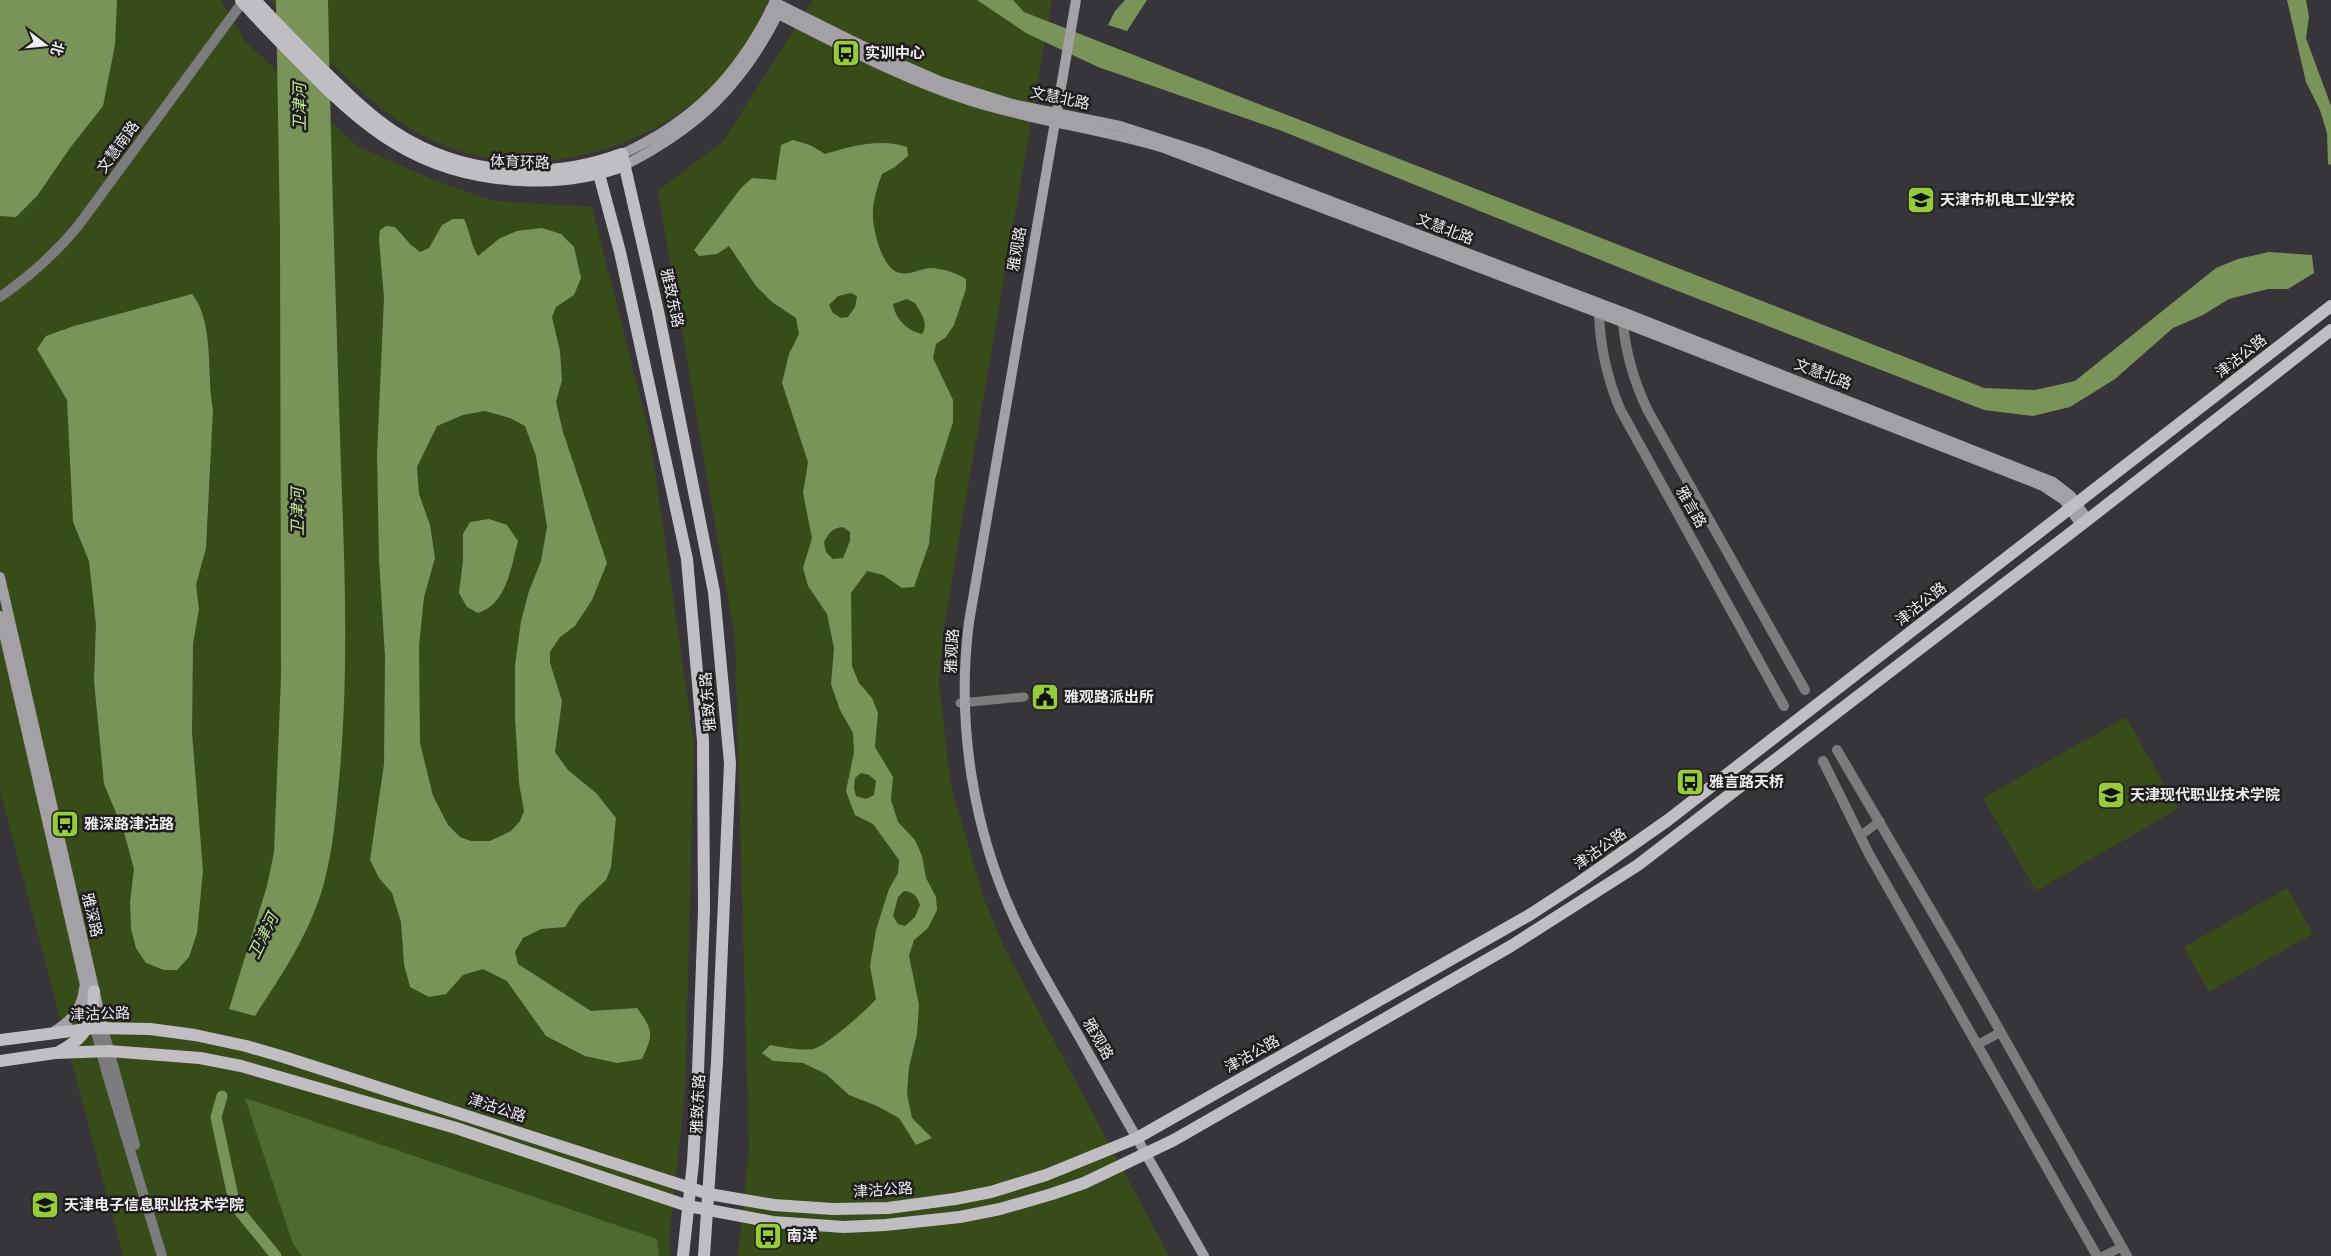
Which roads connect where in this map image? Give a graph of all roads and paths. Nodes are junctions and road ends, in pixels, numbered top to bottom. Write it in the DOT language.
graph roads {
  1 [pos="246,0"];
  2 [pos="1070,0"];
  3 [pos="1076,0"];
  4 [pos="778,5"];
  5 [pos="1071,13"];
  6 [pos="1053,117"];
  7 [pos="623,159"];
  8 [pos="597,168"];
  9 [pos="0,297"];
  10 [pos="2331,306"];
  11 [pos="1599,313"];
  12 [pos="1623,323"];
  13 [pos="2331,330"];
  14 [pos="2074,506"];
  15 [pos="2085,522"];
  16 [pos="0,577"];
  17 [pos="0,616"];
  18 [pos="1805,690"];
  19 [pos="1024,697"];
  20 [pos="963,702"];
  21 [pos="1784,706"];
  22 [pos="1837,750"];
  23 [pos="1823,761"];
  24 [pos="1880,821"];
  25 [pos="1860,836"];
  26 [pos="89,987"];
  27 [pos="95,1028"];
  28 [pos="53,1032"];
  29 [pos="2001,1032"];
  30 [pos="0,1040"];
  31 [pos="1977,1045"];
  32 [pos="105,1051"];
  33 [pos="56,1053"];
  34 [pos="0,1061"];
  35 [pos="1134,1140"];
  36 [pos="1143,1156"];
  37 [pos="689,1189"];
  38 [pos="709,1194"];
  39 [pos="688,1206"];
  40 [pos="706,1210"];
  41 [pos="2125,1251"];
  42 [pos="162,1256"];
  43 [pos="169,1256"];
  44 [pos="683,1256"];
  45 [pos="704,1256"];
  46 [pos="1198,1256"];
  47 [pos="1204,1256"];
  48 [pos="2096,1256"];
  49 [pos="2103,1256"];
  1 -- 8 [label="main road, 体育环路"];
  1 -- 8 [label="main road, 体育环路"];
  1 -- 9 [label="street, 文慧南路"];
  2 -- 5 [label="main road, 雅观路"];
  3 -- 5 [label="main road, 雅观路"];
  4 -- 6 [label="main road, 文慧北路"];
  4 -- 7 [label="main road, 体育环路"];
  5 -- 6 [label="main road, 雅观路"];
  6 -- 11 [label="main road, 文慧北路"];
  6 -- 14 [label="main road, 文慧北路"];
  6 -- 20 [label="main road, 雅观路"];
  7 -- 8 [label="main road, 体育环路"];
  7 -- 38 [label="main road, 雅致东路"];
  8 -- 37 [label="main road, 雅致东路"];
  10 -- 14 [label="main road, 津沽公路"];
  11 -- 12 [label="main road, 文慧北路"];
  11 -- 21 [label="street, 雅言路"];
  12 -- 14 [label="main road, 文慧北路"];
  12 -- 18 [label="street, 雅言路"];
  13 -- 15 [label="main road, 津沽公路"];
  14 -- 15 [label="main road, 文慧北路"];
  14 -- 35 [label="main road, 津沽公路"];
  15 -- 36 [label="main road, 津沽公路"];
  16 -- 26 [label="main road, 雅深路"];
  17 -- 26 [label="main road, 雅深路"];
  19 -- 20 [label="street"];
  20 -- 35 [label="main road, 雅观路"];
  22 -- 24 [label="street"];
  23 -- 25 [label="street"];
  24 -- 25 [label="street"];
  24 -- 29 [label="street"];
  25 -- 31 [label="street"];
  26 -- 27 [label="main road, 雅深路"];
  26 -- 27 [label="main road"];
  26 -- 28 [label="main road"];
  27 -- 28 [label="main road, 津沽公路"];
  27 -- 32 [label="street, 雅深路"];
  27 -- 33 [label="main road"];
  27 -- 37 [label="main road, 津沽公路"];
  28 -- 30 [label="main road, 津沽公路"];
  29 -- 31 [label="street"];
  29 -- 41 [label="street"];
  31 -- 48 [label="street"];
  32 -- 33 [label="main road, 津沽公路"];
  32 -- 39 [label="main road, 津沽公路"];
  32 -- 42 [label="street, 雅深路"];
  32 -- 43 [label="street, 雅深路"];
  33 -- 34 [label="main road, 津沽公路"];
  35 -- 36 [label="main road, 雅观路"];
  35 -- 38 [label="main road, 津沽公路"];
  36 -- 40 [label="main road, 津沽公路"];
  36 -- 46 [label="main road, 雅观路"];
  36 -- 47 [label="main road, 雅观路"];
  37 -- 38 [label="main road, 津沽公路"];
  37 -- 39 [label="main road, 雅致东路"];
  38 -- 40 [label="main road, 雅致东路"];
  39 -- 40 [label="main road, 津沽公路"];
  39 -- 44 [label="main road, 雅致东路"];
  40 -- 45 [label="main road, 雅致东路"];
  41 -- 49 [label="street"];
}
